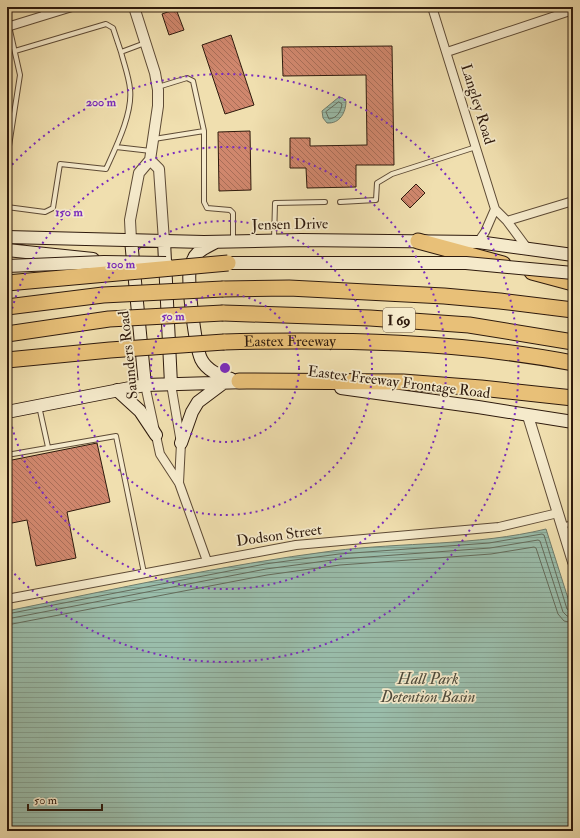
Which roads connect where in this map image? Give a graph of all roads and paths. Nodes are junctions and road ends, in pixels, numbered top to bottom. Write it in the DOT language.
graph roads {
  1 [pos="72,7"];
  2 [pos="134,7"];
  3 [pos="432,7"];
  4 [pos="573,10"];
  5 [pos="42,11"];
  6 [pos="8,26"];
  7 [pos="13,41"];
  8 [pos="7,43"];
  9 [pos="146,43"];
  10 [pos="15,51"];
  11 [pos="121,52"];
  12 [pos="447,52"];
  13 [pos="158,87"];
  14 [pos="204,131"];
  15 [pos="153,139"];
  16 [pos="476,146"];
  17 [pos="116,147"];
  18 [pos="151,156"];
  19 [pos="7,159"];
  20 [pos="573,201"];
  21 [pos="324,202"];
  22 [pos="340,202"];
  23 [pos="7,207"];
  24 [pos="495,209"];
  25 [pos="507,221"];
  26 [pos="7,237"];
  27 [pos="131,240"];
  28 [pos="274,240"];
  29 [pos="164,241"];
  30 [pos="233,241"];
  31 [pos="418,241"];
  32 [pos="217,242"];
  33 [pos="478,242"];
  34 [pos="527,248"];
  35 [pos="7,250"];
  36 [pos="573,255"];
  37 [pos="228,263"];
  38 [pos="7,266"];
  39 [pos="134,266"];
  40 [pos="573,273"];
  41 [pos="7,283"];
  42 [pos="573,283"];
  43 [pos="7,307"];
  44 [pos="573,310"];
  45 [pos="7,334"];
  46 [pos="573,342"];
  47 [pos="7,360"];
  48 [pos="556,360"];
  49 [pos="573,363"];
  50 [pos="573,370"];
  51 [pos="234,381"];
  52 [pos="172,384"];
  53 [pos="145,385"];
  54 [pos="117,390"];
  55 [pos="573,398"];
  56 [pos="39,406"];
  57 [pos="7,412"];
  58 [pos="528,416"];
  59 [pos="573,422"];
  60 [pos="156,435"];
  61 [pos="181,443"];
  62 [pos="48,447"];
  63 [pos="7,455"];
  64 [pos="179,483"];
  65 [pos="558,513"];
  66 [pos="573,523"];
  67 [pos="562,526"];
  68 [pos="207,561"];
  69 [pos="573,562"];
  70 [pos="144,573"];
  71 [pos="7,599"];
  1 -- 5 [label="street"];
  2 -- 9 [label="street"];
  3 -- 12 [label="street, Langley Road"];
  4 -- 12 [label="street"];
  5 -- 6 [label="street"];
  6 -- 7 [label="lane"];
  7 -- 8 [label="lane"];
  7 -- 10 [label="lane"];
  9 -- 11 [label="lane"];
  9 -- 13 [label="street"];
  10 -- 11 [label="lane"];
  10 -- 19 [label="lane"];
  11 -- 17 [label="lane"];
  12 -- 16 [label="street, Langley Road"];
  13 -- 14 [label="lane"];
  13 -- 15 [label="street"];
  14 -- 15 [label="lane"];
  14 -- 30 [label="lane"];
  15 -- 18 [label="street"];
  16 -- 22 [label="lane"];
  16 -- 24 [label="street, Langley Road"];
  17 -- 18 [label="lane"];
  17 -- 23 [label="lane"];
  18 -- 27 [label="street"];
  18 -- 29 [label="street"];
  20 -- 25 [label="street"];
  21 -- 28 [label="lane"];
  24 -- 25 [label="street, Langley Road"];
  24 -- 33 [label="street"];
  25 -- 34 [label="street, Langley Road"];
  26 -- 27 [label="main road, Jensen Drive"];
  27 -- 29 [label="main road, Jensen Drive"];
  27 -- 39 [label="main road, Saunders Road"];
  28 -- 30 [label="main road, Jensen Drive"];
  28 -- 31 [label="main road, Jensen Drive"];
  29 -- 32 [label="main road, Jensen Drive"];
  29 -- 52 [label="main road, Saunders Road"];
  30 -- 32 [label="main road, Jensen Drive"];
  31 -- 33 [label="main road, Jensen Drive"];
  31 -- 42 [label="highway"];
  32 -- 51 [label="main road"];
  33 -- 34 [label="main road, Jensen Drive"];
  34 -- 36 [label="main road, Jensen Drive"];
  35 -- 39 [label="main road"];
  37 -- 38 [label="main road, bridge"];
  37 -- 40 [label="main road, bridge"];
  37 -- 41 [label="highway, bridge"];
  39 -- 53 [label="main road, Saunders Road"];
  43 -- 44 [label="highway, I 69, bridge"];
  45 -- 46 [label="highway, I 69, bridge"];
  47 -- 48 [label="highway, Eastex Freeway / I 69, bridge"];
  48 -- 49 [label="highway, Eastex Freeway / I 69"];
  48 -- 50 [label="highway"];
  51 -- 52 [label="main road, Eastex Freeway Frontage Road"];
  51 -- 55 [label="highway"];
  51 -- 58 [label="main road, Eastex Freeway Frontage Road"];
  51 -- 61 [label="main road"];
  52 -- 53 [label="main road, Eastex Freeway Frontage Road"];
  52 -- 61 [label="street, Saunders Road"];
  53 -- 54 [label="main road, Eastex Freeway Frontage Road"];
  53 -- 60 [label="street, Saunders Road"];
  54 -- 56 [label="main road, Eastex Freeway Frontage Road"];
  54 -- 60 [label="main road"];
  56 -- 57 [label="main road, Eastex Freeway Frontage Road"];
  56 -- 62 [label="lane"];
  58 -- 59 [label="main road, Eastex Freeway Frontage Road"];
  58 -- 65 [label="street"];
  60 -- 64 [label="street, Saunders Road"];
  61 -- 64 [label="street, Saunders Road"];
  62 -- 63 [label="lane"];
  62 -- 70 [label="lane"];
  64 -- 68 [label="street, Saunders Road"];
  65 -- 67 [label="street"];
  65 -- 68 [label="street, Dodson Street"];
  66 -- 67 [label="lane"];
  67 -- 69 [label="street"];
  68 -- 70 [label="street, Dodson Street"];
  70 -- 71 [label="street, Dodson Street"];
}
